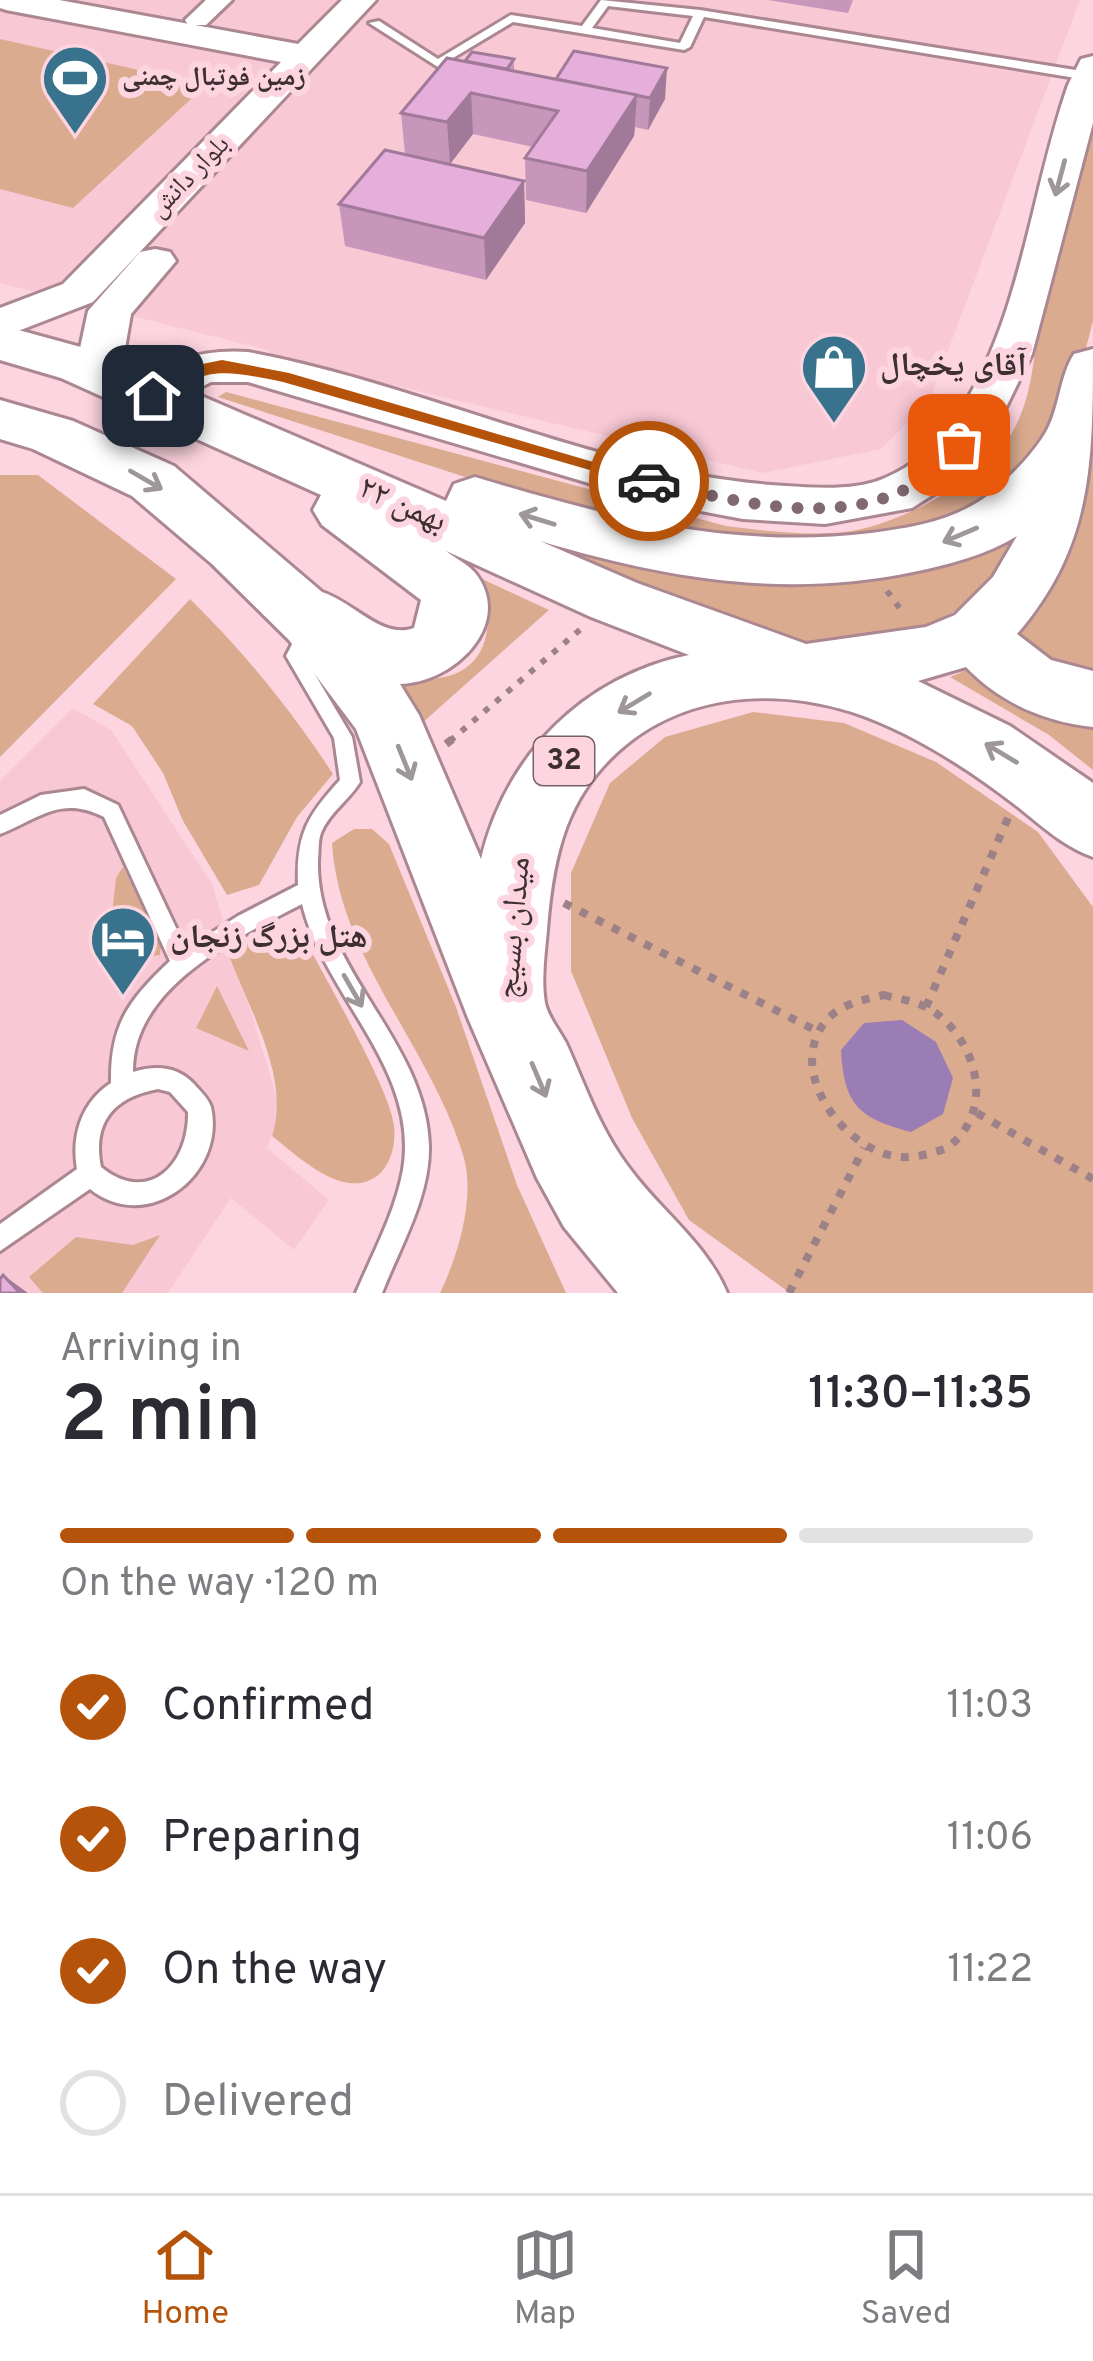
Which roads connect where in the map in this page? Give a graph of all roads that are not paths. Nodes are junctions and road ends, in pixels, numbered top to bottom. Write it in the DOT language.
graph roads {
  1 [pos="6,0"];
  2 [pos="95,0"];
  3 [pos="208,10"];
  4 [pos="700,14"];
  5 [pos="349,23"];
  6 [pos="585,30"];
  7 [pos="1091,71"];
  8 [pos="0,323"];
  9 [pos="0,342"];
  10 [pos="1093,367"];
  11 [pos="98,372"];
  12 [pos="184,409"];
  13 [pos="0,419"];
  14 [pos="1077,432"];
  15 [pos="234,548"];
  16 [pos="312,622"];
  17 [pos="978,633"];
  18 [pos="805,671"];
  19 [pos="1093,699"];
  20 [pos="1093,824"];
  21 [pos="0,825"];
  22 [pos="307,891"];
  23 [pos="182,963"];
  24 [pos="506,1009"];
  25 [pos="122,1087"];
  26 [pos="90,1174"];
  27 [pos="0,1239"];
  28 [pos="653,1280"];
  29 [pos="369,1293"];
  1 -- 5 [label="street"];
  2 -- 3 [label="street"];
  3 -- 5 [label="street"];
  4 -- 6 [label="lane"];
  4 -- 6 [label="lane"];
  4 -- 7 [label="lane"];
  5 -- 6 [label="lane"];
  5 -- 8 [label="street, بلوار دانش"];
  5 -- 11 [label="street, بلوار دانش"];
  7 -- 12 [label="street, one-way"];
  9 -- 11 [label="highway, ۲۲ بهمن"];
  10 -- 14 [label="highway, 32"];
  11 -- 12 [label="highway, ۲۲ بهمن"];
  14 -- 12 [label="highway, one-way"];
  12 -- 15 [label="highway"];
  12 -- 18 [label="highway, ۲۲ بهمن"];
  13 -- 15 [label="highway, one-way"];
  14 -- 17 [label="highway, 32"];
  15 -- 16 [label="highway"];
  16 -- 22 [label="lane"];
  16 -- 24 [label="highway, one-way"];
  17 -- 18 [label="highway, 32"];
  17 -- 19 [label="highway"];
  20 -- 18 [label="highway, میدان بسیج / 32, one-way"];
  18 -- 24 [label="highway, میدان بسیج / 32, one-way"];
  21 -- 23 [label="lane"];
  22 -- 23 [label="lane"];
  22 -- 29 [label="lane, one-way"];
  23 -- 25 [label="lane"];
  24 -- 28 [label="highway, میدان بسیج / 32, one-way"];
  25 -- 26 [label="lane"];
  25 -- 26 [label="lane"];
  26 -- 27 [label="lane"];
}
